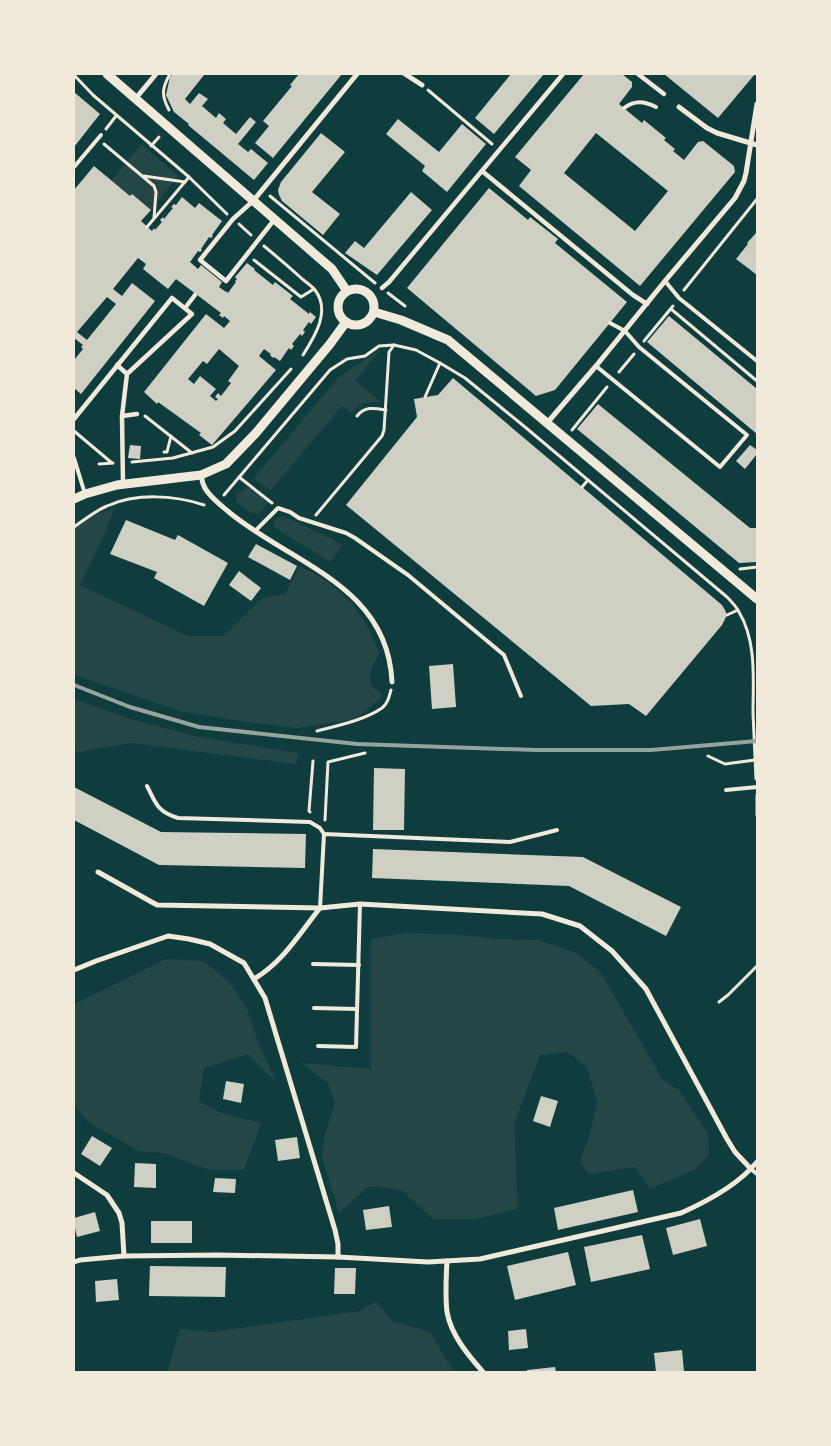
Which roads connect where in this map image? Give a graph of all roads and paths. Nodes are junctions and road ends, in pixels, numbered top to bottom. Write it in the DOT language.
graph roads {
  1 [pos="107,74"];
  2 [pos="156,74"];
  3 [pos="170,74"];
  4 [pos="356,74"];
  5 [pos="405,74"];
  6 [pos="563,74"];
  7 [pos="638,74"];
  8 [pos="74,75"];
  9 [pos="422,85"];
  10 [pos="664,94"];
  11 [pos="136,98"];
  12 [pos="757,104"];
  13 [pos="656,107"];
  14 [pos="679,107"];
  15 [pos="624,108"];
  16 [pos="171,114"];
  17 [pos="116,116"];
  18 [pos="99,137"];
  19 [pos="158,137"];
  20 [pos="751,143"];
  21 [pos="757,145"];
  22 [pos="151,146"];
  23 [pos="500,150"];
  24 [pos="74,167"];
  25 [pos="482,171"];
  26 [pos="143,176"];
  27 [pos="188,177"];
  28 [pos="185,182"];
  29 [pos="268,194"];
  30 [pos="757,199"];
  31 [pos="254,200"];
  32 [pos="154,218"];
  33 [pos="233,219"];
  34 [pos="275,219"];
  35 [pos="147,227"];
  36 [pos="258,240"];
  37 [pos="249,256"];
  38 [pos="665,281"];
  39 [pos="382,288"];
  40 [pos="314,289"];
  41 [pos="684,290"];
  42 [pos="347,291"];
  43 [pos="195,295"];
  44 [pos="647,304"];
  45 [pos="405,306"];
  46 [pos="185,308"];
  47 [pos="374,312"];
  48 [pos="346,322"];
  49 [pos="610,323"];
  50 [pos="625,331"];
  51 [pos="394,345"];
  52 [pos="639,348"];
  53 [pos="301,358"];
  54 [pos="757,361"];
  55 [pos="440,363"];
  56 [pos="295,364"];
  57 [pos="117,365"];
  58 [pos="596,366"];
  59 [pos="127,374"];
  60 [pos="612,380"];
  61 [pos="757,380"];
  62 [pos="425,397"];
  63 [pos="386,410"];
  64 [pos="137,414"];
  65 [pos="122,416"];
  66 [pos="356,416"];
  67 [pos="74,419"];
  68 [pos="546,424"];
  69 [pos="571,430"];
  70 [pos="74,431"];
  71 [pos="171,436"];
  72 [pos="164,452"];
  73 [pos="192,453"];
  74 [pos="74,458"];
  75 [pos="113,463"];
  76 [pos="123,463"];
  77 [pos="98,464"];
  78 [pos="201,475"];
  79 [pos="239,477"];
  80 [pos="588,480"];
  81 [pos="123,484"];
  82 [pos="582,487"];
  83 [pos="85,494"];
  84 [pos="74,499"];
  85 [pos="217,502"];
  86 [pos="278,508"];
  87 [pos="313,522"];
  88 [pos="74,527"];
  89 [pos="255,532"];
  90 [pos="757,599"];
  91 [pos="738,610"];
  92 [pos="727,615"];
  93 [pos="392,682"];
  94 [pos="521,696"];
  95 [pos="317,730"];
  96 [pos="365,753"];
  97 [pos="708,756"];
  98 [pos="313,761"];
  99 [pos="147,786"];
  100 [pos="757,787"];
  101 [pos="726,790"];
  102 [pos="314,816"];
  103 [pos="319,821"];
  104 [pos="557,830"];
  105 [pos="324,834"];
  106 [pos="98,872"];
  107 [pos="360,904"];
  108 [pos="320,908"];
  109 [pos="314,964"];
  110 [pos="358,965"];
  111 [pos="757,966"];
  112 [pos="74,970"];
  113 [pos="254,979"];
  114 [pos="719,1002"];
  115 [pos="314,1008"];
  116 [pos="357,1009"];
  117 [pos="318,1046"];
  118 [pos="757,1162"];
  119 [pos="751,1169"];
  120 [pos="74,1173"];
  121 [pos="757,1174"];
  122 [pos="124,1256"];
  123 [pos="338,1257"];
  124 [pos="447,1261"];
  125 [pos="74,1262"];
  126 [pos="483,1372"];
  1 -- 11 [label="street"];
  2 -- 11 [label="street"];
  3 -- 16 [label="path"];
  4 -- 31 [label="street"];
  5 -- 9 [label="street"];
  6 -- 23 [label="street"];
  7 -- 10 [label="street"];
  8 -- 17 [label="path"];
  9 -- 23 [label="path"];
  11 -- 31 [label="street"];
  12 -- 20 [label="street"];
  13 -- 15 [label="lane"];
  14 -- 20 [label="street"];
  17 -- 18 [label="path"];
  17 -- 22 [label="path"];
  18 -- 24 [label="lane"];
  18 -- 26 [label="path"];
  19 -- 22 [label="path"];
  20 -- 21 [label="street"];
  20 -- 38 [label="street"];
  22 -- 27 [label="path"];
  23 -- 25 [label="street"];
  25 -- 39 [label="street"];
  25 -- 44 [label="street"];
  26 -- 28 [label="path"];
  26 -- 32 [label="path"];
  27 -- 28 [label="path"];
  27 -- 33 [label="path"];
  28 -- 32 [label="path"];
  29 -- 39 [label="path"];
  30 -- 41 [label="path"];
  31 -- 33 [label="street"];
  31 -- 34 [label="street"];
  32 -- 35 [label="path"];
  33 -- 36 [label="path"];
  33 -- 37 [label="street"];
  34 -- 36 [label="street"];
  34 -- 42 [label="street"];
  36 -- 37 [label="street"];
  36 -- 40 [label="path"];
  37 -- 40 [label="path"];
  38 -- 44 [label="street"];
  38 -- 54 [label="lane"];
  39 -- 45 [label="path"];
  40 -- 53 [label="path"];
  42 -- 47 [label="street"];
  42 -- 48 [label="street"];
  43 -- 46 [label="street"];
  44 -- 50 [label="street"];
  46 -- 57 [label="street"];
  46 -- 59 [label="street"];
  47 -- 48 [label="street"];
  47 -- 68 [label="street"];
  48 -- 78 [label="street"];
  49 -- 50 [label="lane"];
  50 -- 52 [label="lane"];
  50 -- 58 [label="street"];
  51 -- 55 [label="path"];
  51 -- 63 [label="path"];
  51 -- 79 [label="path"];
  52 -- 60 [label="path"];
  52 -- 60 [label="lane"];
  52 -- 61 [label="path"];
  55 -- 62 [label="path"];
  55 -- 80 [label="path"];
  56 -- 73 [label="path"];
  57 -- 59 [label="street"];
  57 -- 67 [label="street"];
  58 -- 60 [label="lane"];
  58 -- 68 [label="street"];
  59 -- 65 [label="street"];
  60 -- 69 [label="path"];
  63 -- 66 [label="path"];
  63 -- 87 [label="path"];
  64 -- 65 [label="street"];
  64 -- 71 [label="path"];
  65 -- 76 [label="street"];
  68 -- 90 [label="street"];
  70 -- 75 [label="path"];
  71 -- 72 [label="path"];
  71 -- 73 [label="path"];
  73 -- 76 [label="path"];
  74 -- 83 [label="lane"];
  75 -- 76 [label="path"];
  75 -- 77 [label="path"];
  76 -- 81 [label="street"];
  78 -- 81 [label="street"];
  78 -- 85 [label="street"];
  79 -- 85 [label="path"];
  79 -- 86 [label="path"];
  80 -- 82 [label="path"];
  80 -- 91 [label="path"];
  81 -- 83 [label="street"];
  83 -- 84 [label="street"];
  85 -- 88 [label="path"];
  85 -- 89 [label="street"];
  86 -- 87 [label="lane"];
  86 -- 89 [label="lane"];
  87 -- 94 [label="lane"];
  89 -- 93 [label="street"];
  91 -- 92 [label="path"];
  91 -- 97 [label="path"];
  93 -- 95 [label="path"];
  96 -- 103 [label="path"];
  98 -- 102 [label="path"];
  99 -- 105 [label="lane"];
  100 -- 101 [label="lane"];
  104 -- 105 [label="lane"];
  105 -- 108 [label="lane"];
  106 -- 108 [label="street"];
  107 -- 108 [label="street"];
  107 -- 110 [label="lane"];
  107 -- 119 [label="street"];
  108 -- 113 [label="street"];
  109 -- 110 [label="lane"];
  110 -- 116 [label="lane"];
  111 -- 114 [label="path"];
  112 -- 113 [label="street"];
  113 -- 123 [label="street"];
  115 -- 116 [label="lane"];
  116 -- 117 [label="lane"];
  118 -- 119 [label="street"];
  119 -- 121 [label="lane"];
  119 -- 124 [label="street"];
  120 -- 122 [label="street"];
  122 -- 123 [label="street"];
  122 -- 125 [label="street"];
  123 -- 124 [label="street"];
  124 -- 126 [label="street"];
}
